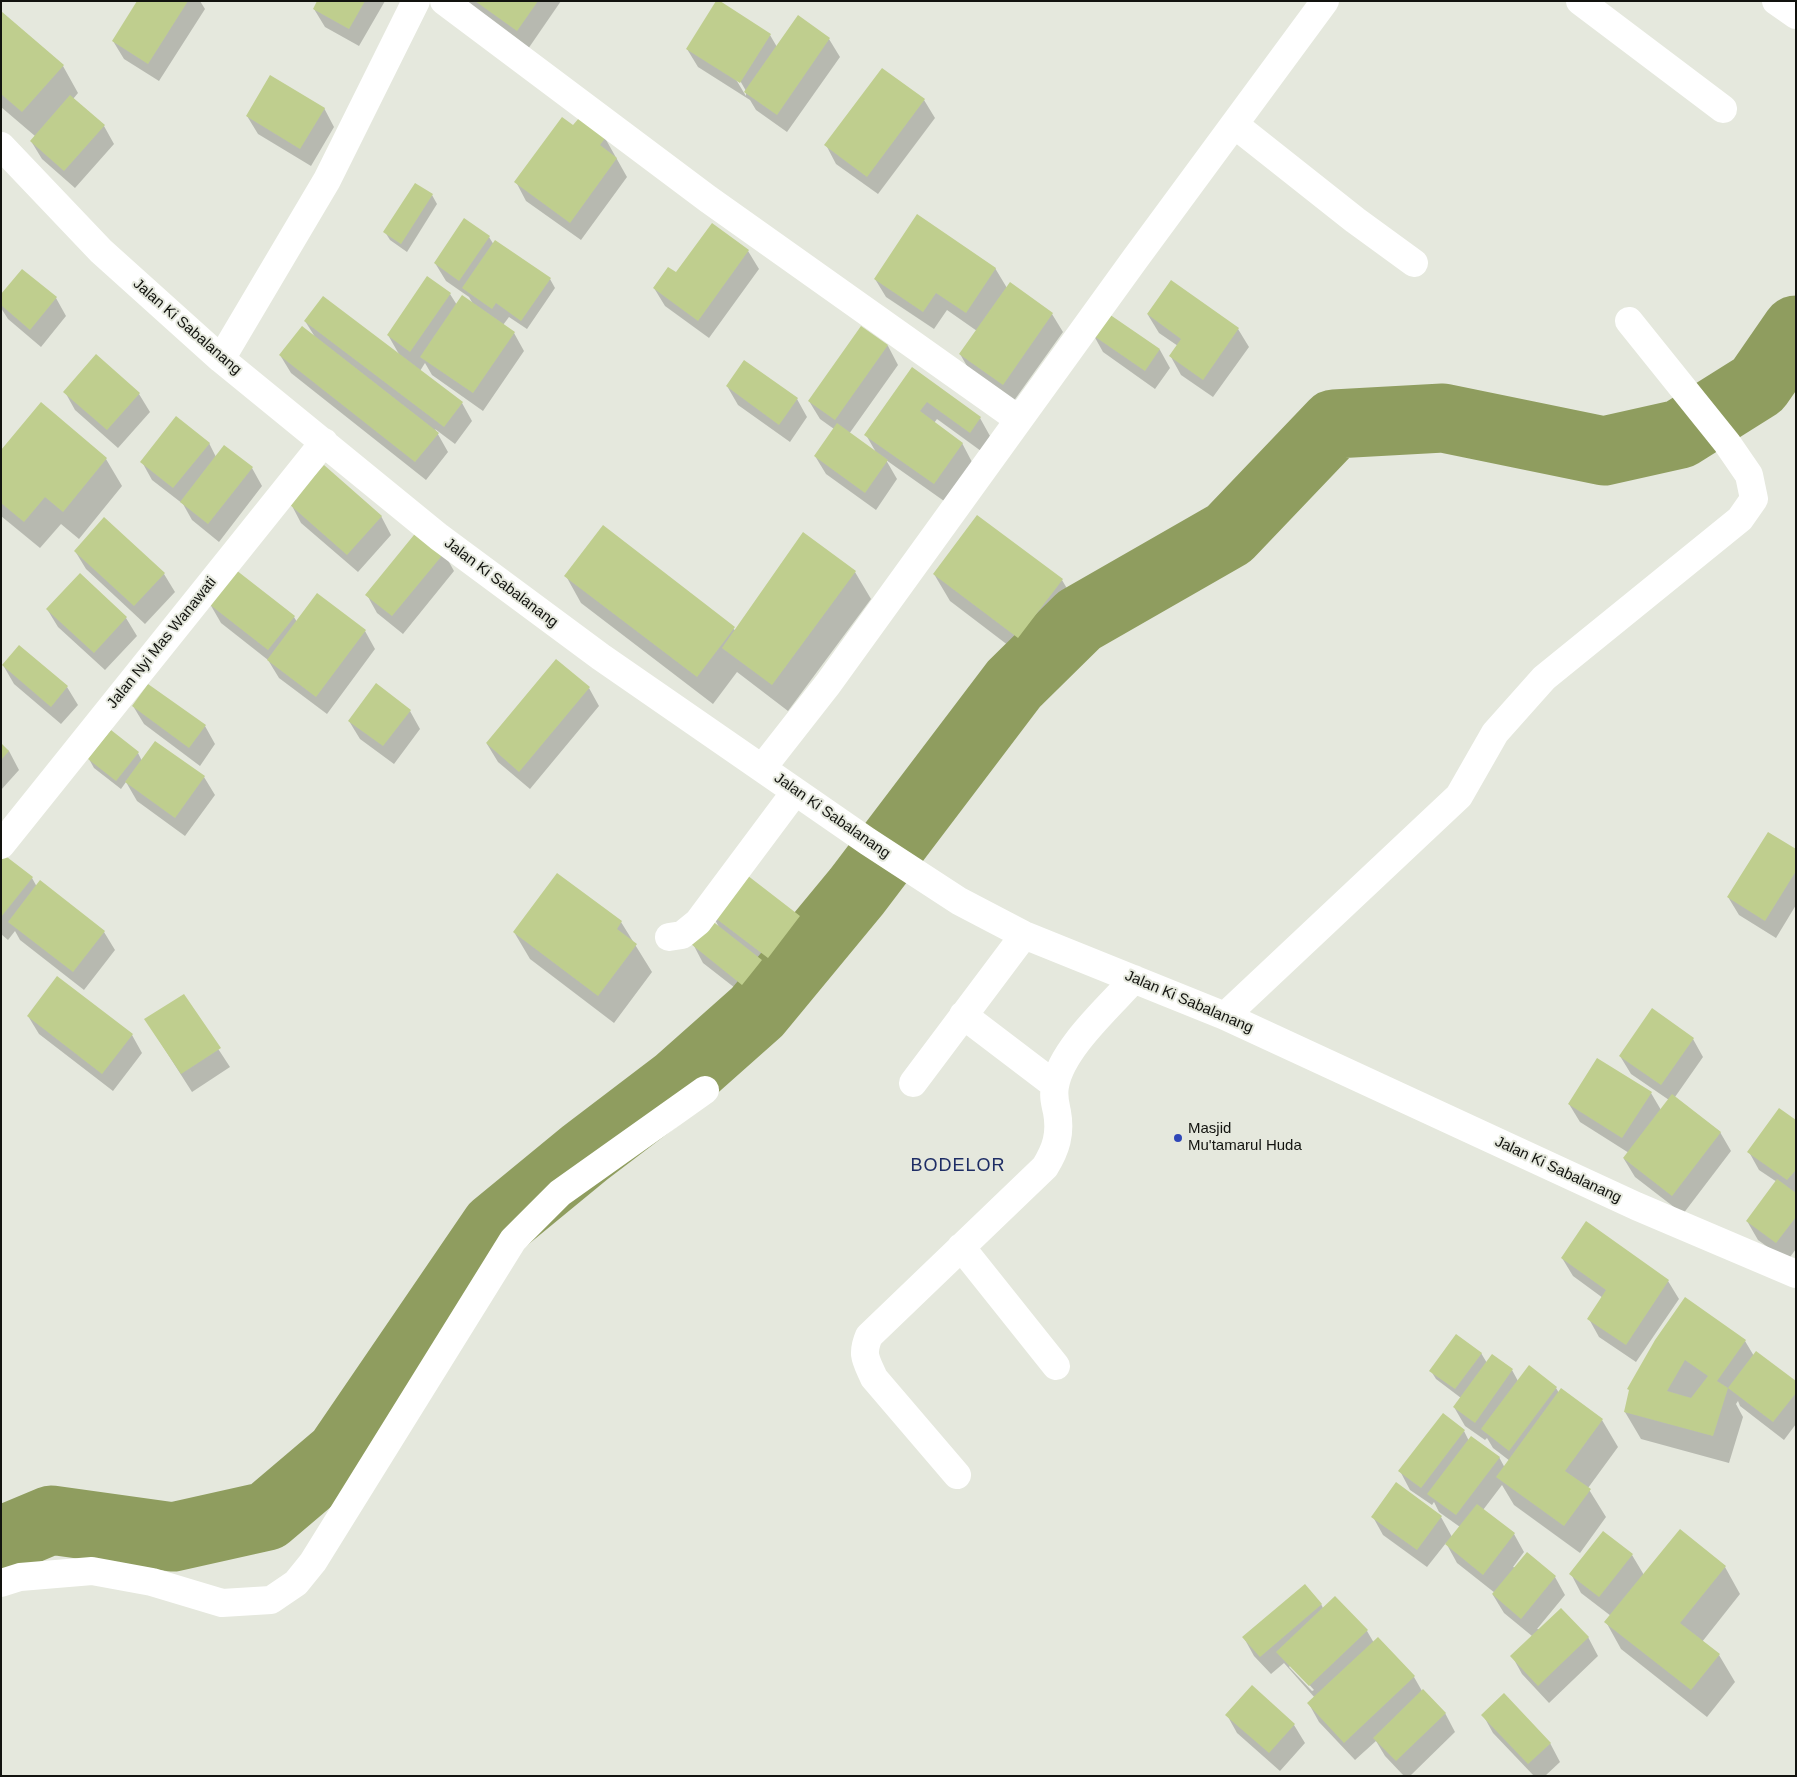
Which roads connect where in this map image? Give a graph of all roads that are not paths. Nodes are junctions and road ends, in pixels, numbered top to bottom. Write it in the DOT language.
graph roads {
  1 [pos="416,1"];
  2 [pos="444,1"];
  3 [pos="1325,1"];
  4 [pos="1580,1"];
  5 [pos="1776,1"];
  6 [pos="1796,15"];
  7 [pos="1723,109"];
  8 [pos="1234,125"];
  9 [pos="1,146"];
  10 [pos="1414,263"];
  11 [pos="1629,321"];
  12 [pos="221,359"];
  13 [pos="1018,419"];
  14 [pos="324,442"];
  15 [pos="763,768"];
  16 [pos="795,792"];
  17 [pos="1,844"];
  18 [pos="1024,935"];
  19 [pos="669,937"];
  20 [pos="1134,978"];
  21 [pos="962,1015"];
  22 [pos="1225,1016"];
  23 [pos="913,1083"];
  24 [pos="1055,1085"];
  25 [pos="705,1090"];
  26 [pos="961,1247"];
  27 [pos="1796,1274"];
  28 [pos="1056,1366"];
  29 [pos="957,1475"];
  30 [pos="1,1583"];
  1 -- 12 [label="street"];
  2 -- 13 [label="street"];
  3 -- 8 [label="street"];
  4 -- 7 [label="street"];
  5 -- 6 [label="street"];
  8 -- 10 [label="street"];
  8 -- 13 [label="street"];
  9 -- 12 [label="street, Jalan Ki Sabalanang"];
  11 -- 22 [label="street"];
  12 -- 14 [label="street, Jalan Ki Sabalanang"];
  13 -- 15 [label="street"];
  14 -- 15 [label="street, Jalan Ki Sabalanang"];
  14 -- 17 [label="street, Jalan Nyi Mas Wanawati"];
  15 -- 16 [label="street, Jalan Ki Sabalanang"];
  16 -- 18 [label="street, Jalan Ki Sabalanang"];
  16 -- 19 [label="street"];
  18 -- 20 [label="street, Jalan Ki Sabalanang"];
  18 -- 21 [label="street"];
  20 -- 22 [label="street, Jalan Ki Sabalanang"];
  20 -- 24 [label="street"];
  21 -- 23 [label="street"];
  21 -- 24 [label="street"];
  22 -- 27 [label="street, Jalan Ki Sabalanang"];
  24 -- 26 [label="street"];
  25 -- 30 [label="street"];
  26 -- 28 [label="street"];
  26 -- 29 [label="street"];
}
